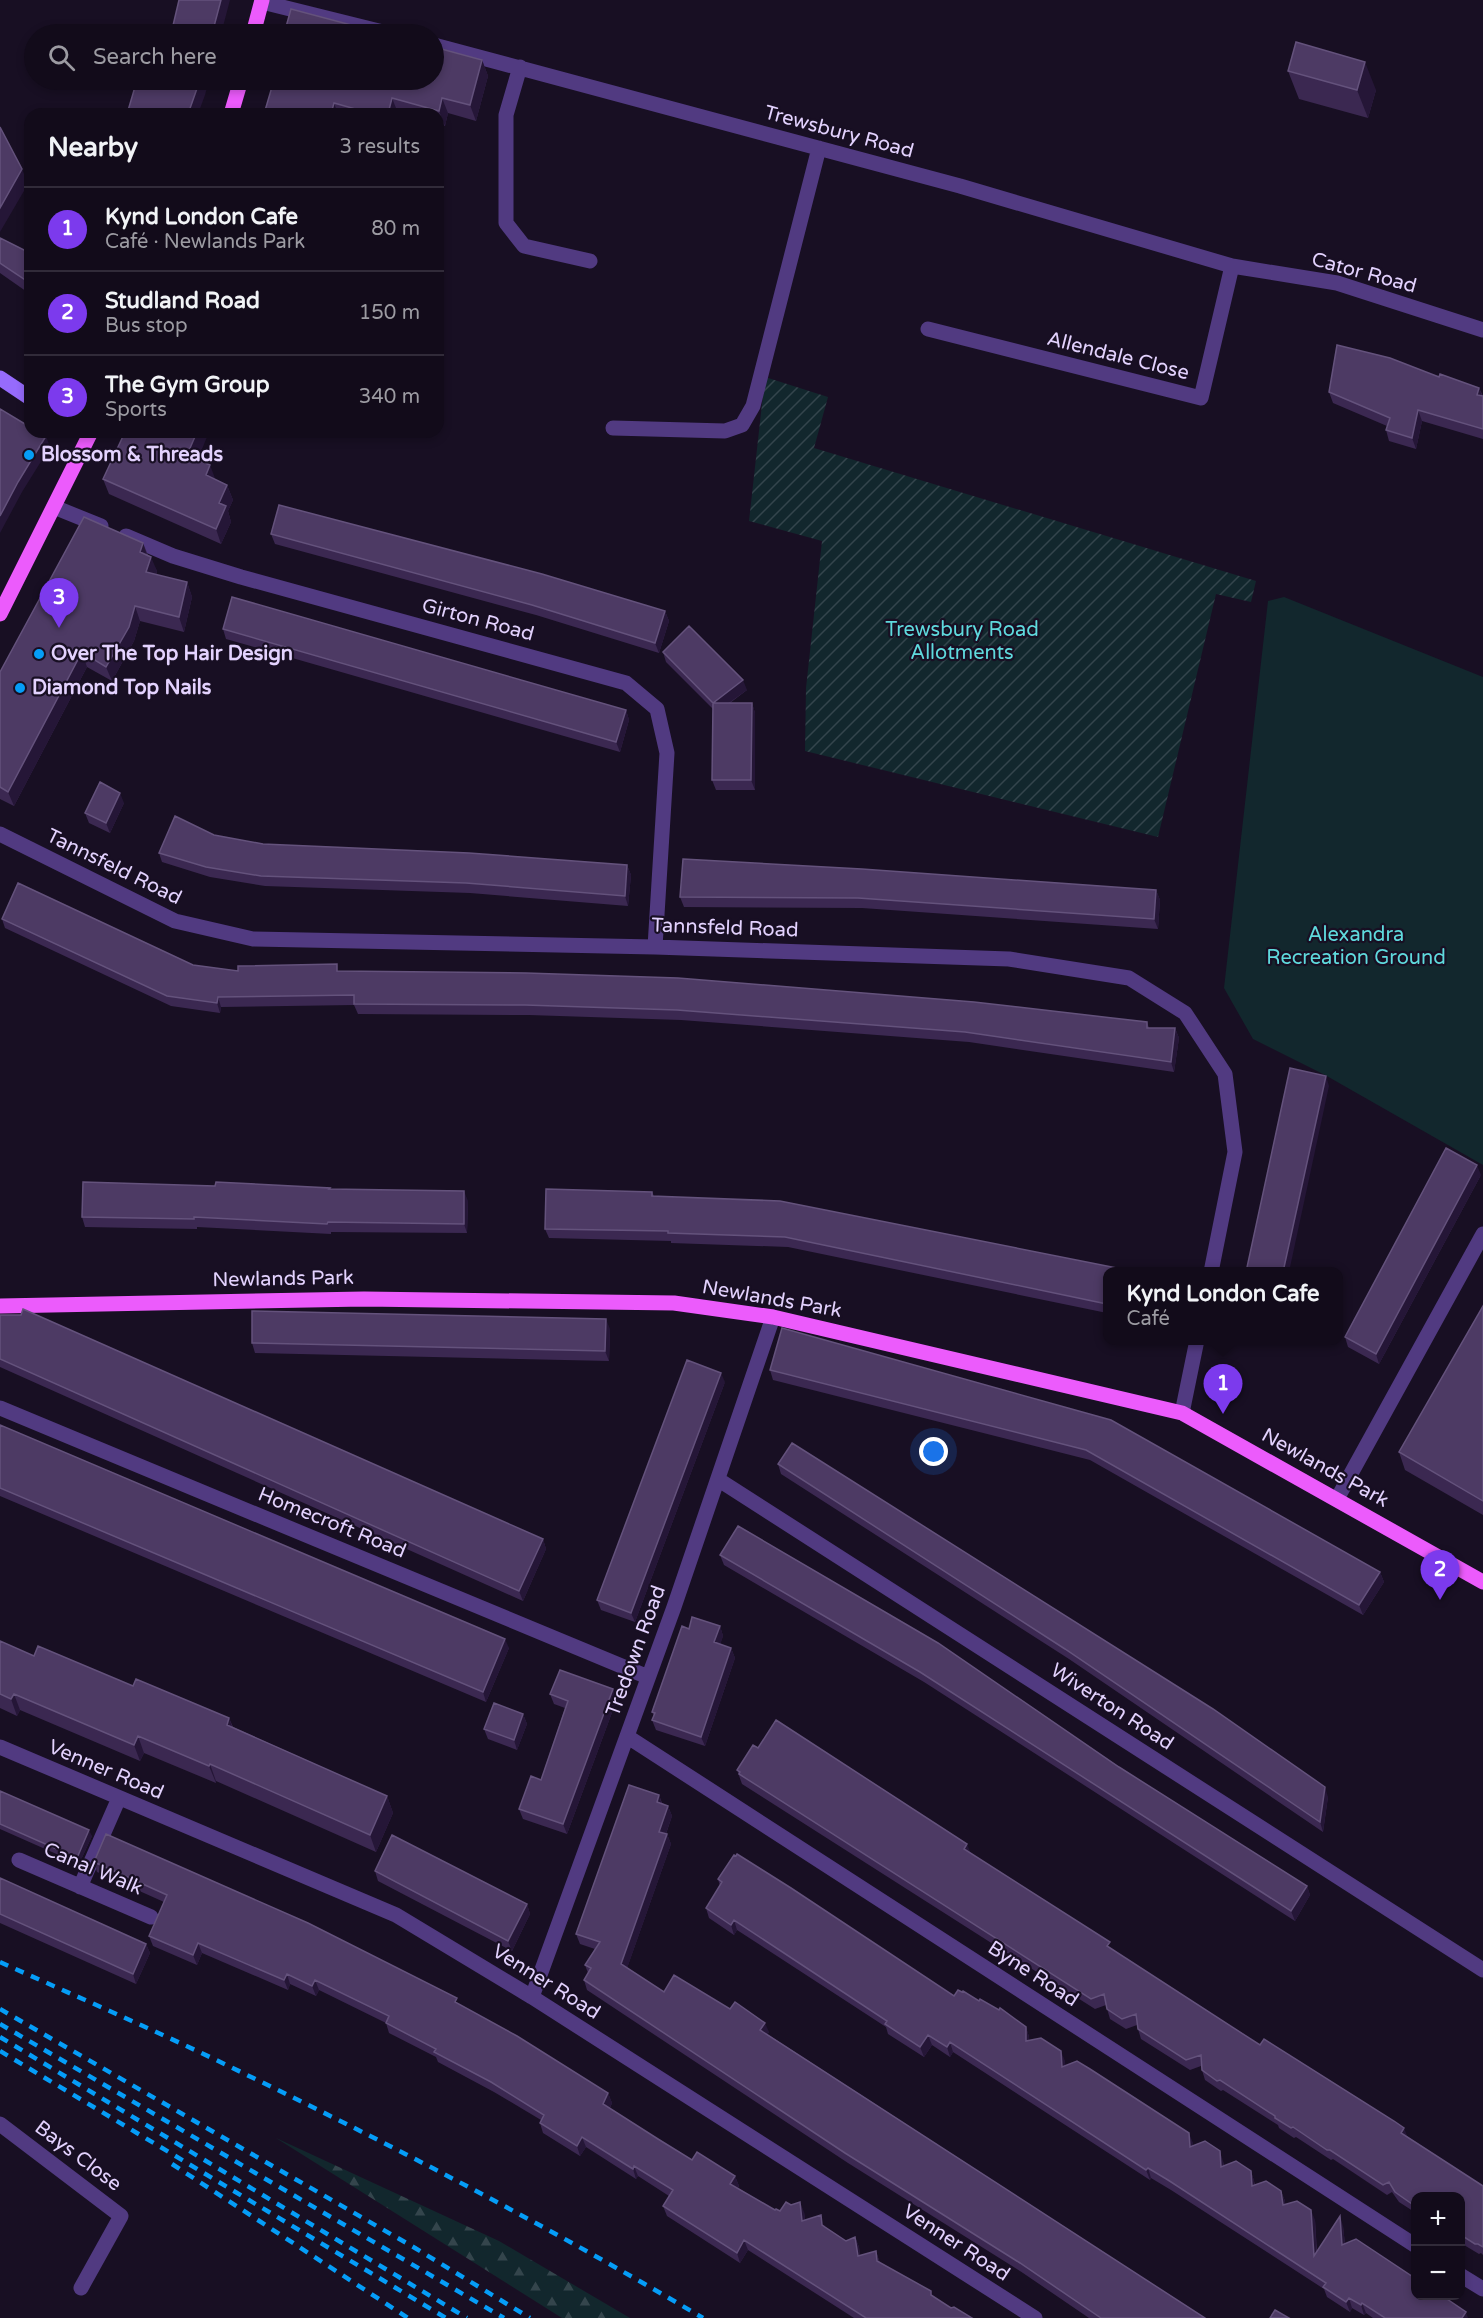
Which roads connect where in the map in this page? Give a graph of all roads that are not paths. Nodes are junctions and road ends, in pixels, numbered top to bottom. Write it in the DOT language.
graph roads {
  1 [pos="262,1"];
  2 [pos="256,24"];
  3 [pos="352,24"];
  4 [pos="444,48"];
  5 [pos="520,68"];
  6 [pos="238,90"];
  7 [pos="233,108"];
  8 [pos="819,148"];
  9 [pos="590,261"];
  10 [pos="1232,266"];
  11 [pos="928,329"];
  12 [pos="1483,330"];
  13 [pos="0,378"];
  14 [pos="24,394"];
  15 [pos="613,428"];
  16 [pos="85,438"];
  17 [pos="54,507"];
  18 [pos="0,614"];
  19 [pos="0,834"];
  20 [pos="655,947"];
  21 [pos="1483,1234"];
  22 [pos="1212,1267"];
  23 [pos="0,1306"];
  24 [pos="772,1317"];
  25 [pos="1196,1345"];
  26 [pos="0,1408"];
  27 [pos="1182,1413"];
  28 [pos="719,1480"];
  29 [pos="1337,1499"];
  30 [pos="1483,1582"];
  31 [pos="648,1677"];
  32 [pos="628,1737"];
  33 [pos="0,1747"];
  34 [pos="119,1798"];
  35 [pos="19,1860"];
  36 [pos="80,1887"];
  37 [pos="151,1917"];
  38 [pos="1483,1970"];
  39 [pos="532,1997"];
  40 [pos="0,2124"];
  41 [pos="1411,2243"];
  42 [pos="1465,2278"];
  43 [pos="81,2288"];
  44 [pos="1483,2289"];
  45 [pos="1035,2318"];
  1 -- 2 [label="main road"];
  1 -- 3 [label="street"];
  4 -- 5 [label="street, Trewsbury Road"];
  5 -- 8 [label="street, Trewsbury Road"];
  5 -- 9 [label="street"];
  6 -- 7 [label="main road"];
  8 -- 10 [label="street, Trewsbury Road"];
  8 -- 15 [label="street"];
  10 -- 11 [label="street, Allendale Close"];
  10 -- 12 [label="street, Cator Road"];
  13 -- 14 [label="street"];
  16 -- 17 [label="main road"];
  17 -- 18 [label="main road"];
  17 -- 20 [label="street, Girton Road"];
  19 -- 20 [label="street, Tannsfeld Road"];
  20 -- 22 [label="street, Tannsfeld Road"];
  21 -- 29 [label="street"];
  23 -- 24 [label="main road, Newlands Park"];
  24 -- 27 [label="main road, Newlands Park"];
  24 -- 28 [label="street, Tredown Road"];
  25 -- 27 [label="street"];
  26 -- 31 [label="street, Homecroft Road"];
  27 -- 29 [label="main road, Newlands Park"];
  28 -- 31 [label="street, Tredown Road"];
  28 -- 38 [label="street, Wiverton Road"];
  29 -- 30 [label="main road, Newlands Park"];
  31 -- 32 [label="street, Tredown Road"];
  32 -- 39 [label="street, Tredown Road"];
  32 -- 41 [label="street, Byne Road"];
  33 -- 34 [label="street, Venner Road"];
  34 -- 36 [label="street"];
  34 -- 39 [label="street, Venner Road"];
  35 -- 36 [label="street, Canal Walk"];
  36 -- 37 [label="street, Canal Walk"];
  39 -- 45 [label="street, Venner Road"];
  40 -- 43 [label="street, Bays Close"];
  42 -- 44 [label="street"];
}
